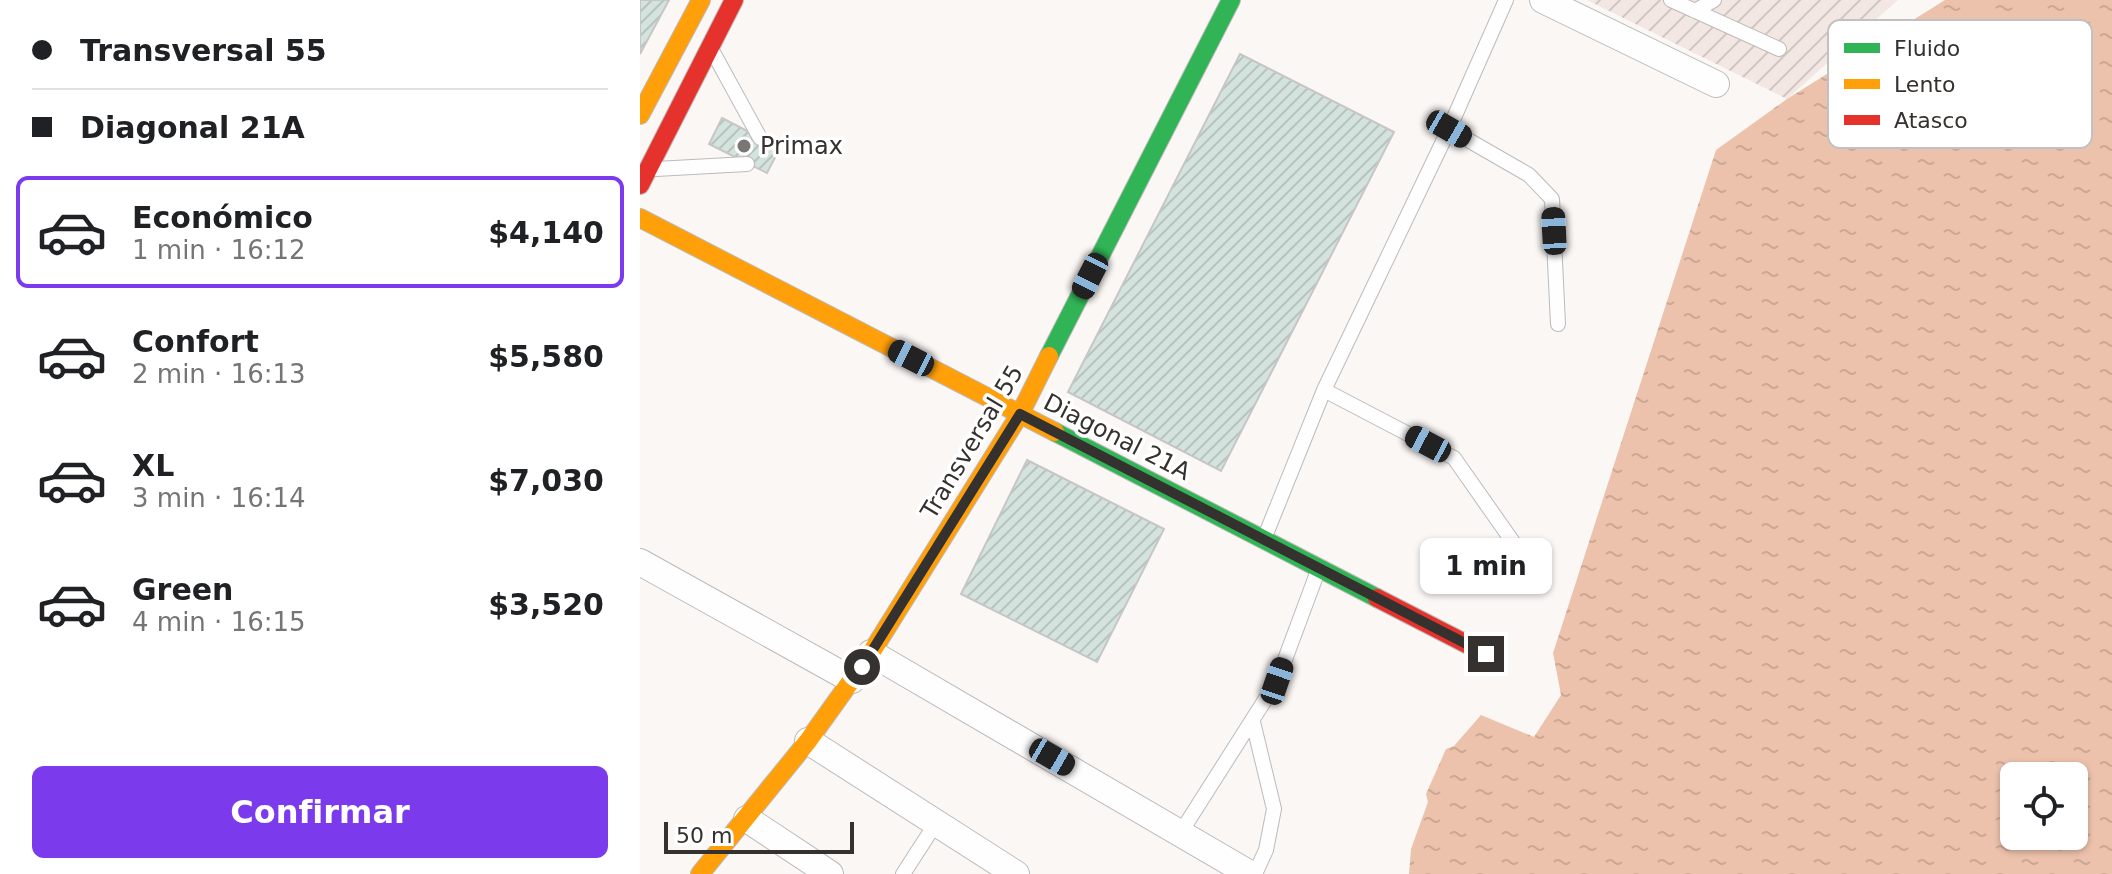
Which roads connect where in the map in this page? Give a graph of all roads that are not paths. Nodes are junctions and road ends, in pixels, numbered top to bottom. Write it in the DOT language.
graph roads {
  1 [pos="701,0"];
  2 [pos="734,0"];
  3 [pos="1231,0"];
  4 [pos="1506,0"];
  5 [pos="1671,0"];
  6 [pos="1714,0"];
  7 [pos="1554,2"];
  8 [pos="1695,11"];
  9 [pos="710,46"];
  10 [pos="1779,49"];
  11 [pos="1716,84"];
  12 [pos="640,115"];
  13 [pos="1449,129"];
  14 [pos="760,138"];
  15 [pos="747,164"];
  16 [pos="644,177"];
  17 [pos="640,218"];
  18 [pos="1558,324"];
  19 [pos="1324,390"];
  20 [pos="1020,414"];
  21 [pos="1264,539"];
  22 [pos="1513,542"];
  23 [pos="640,562"];
  24 [pos="1319,568"];
  25 [pos="871,653"];
  26 [pos="1486,654"];
  27 [pos="852,680"];
  28 [pos="1253,722"];
  29 [pos="808,741"];
  30 [pos="747,819"];
  31 [pos="936,823"];
  32 [pos="1181,832"];
  33 [pos="700,874"];
  34 [pos="830,874"];
  35 [pos="903,874"];
  36 [pos="1016,874"];
  37 [pos="1252,874"];
  1 -- 12 [label="street"];
  2 -- 9 [label="street"];
  3 -- 20 [label="street, Transversal 55"];
  4 -- 13 [label="lane"];
  5 -- 8 [label="lane"];
  6 -- 8 [label="lane"];
  7 -- 11 [label="street"];
  8 -- 10 [label="lane"];
  9 -- 14 [label="lane"];
  9 -- 16 [label="street"];
  13 -- 18 [label="lane"];
  13 -- 19 [label="lane"];
  15 -- 16 [label="lane"];
  17 -- 20 [label="street, Diagonal 21A"];
  19 -- 21 [label="lane"];
  19 -- 22 [label="lane"];
  20 -- 21 [label="street, Diagonal 21A"];
  20 -- 25 [label="street, Transversal 55"];
  21 -- 24 [label="street, Diagonal 21A"];
  23 -- 27 [label="street"];
  24 -- 26 [label="street, Diagonal 21A"];
  24 -- 28 [label="lane"];
  25 -- 27 [label="street, Transversal 55"];
  25 -- 32 [label="street"];
  27 -- 29 [label="street, Transversal 55"];
  28 -- 32 [label="lane"];
  28 -- 37 [label="lane"];
  29 -- 30 [label="street, Transversal 55"];
  29 -- 31 [label="street"];
  30 -- 33 [label="street, Transversal 55"];
  30 -- 34 [label="street"];
  31 -- 35 [label="lane"];
  31 -- 36 [label="street"];
  32 -- 37 [label="street"];
}
